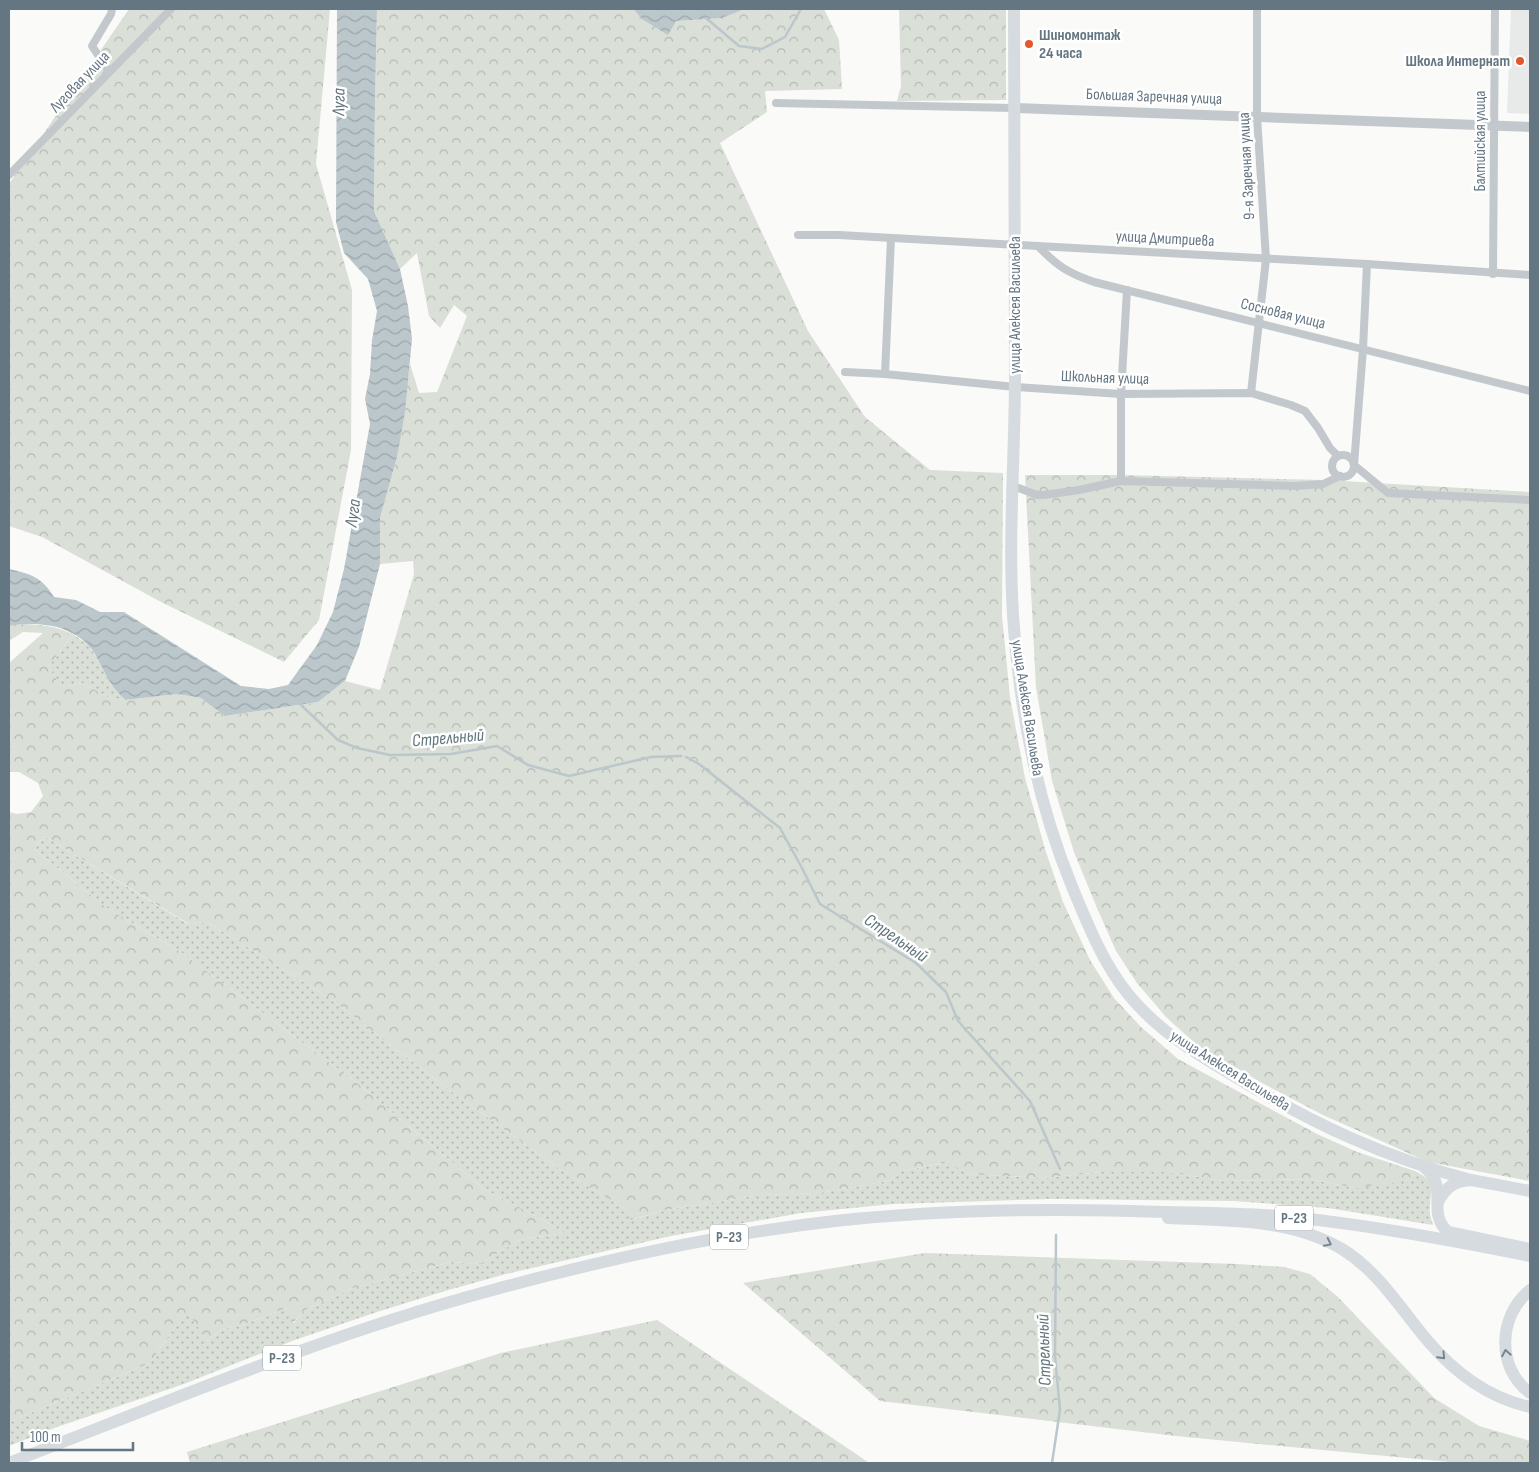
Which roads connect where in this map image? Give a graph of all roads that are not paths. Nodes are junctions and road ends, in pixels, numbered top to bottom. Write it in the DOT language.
graph roads {
  1 [pos="112,9"];
  2 [pos="171,9"];
  3 [pos="1014,9"];
  4 [pos="1257,9"];
  5 [pos="1494,9"];
  6 [pos="109,72"];
  7 [pos="776,103"];
  8 [pos="1014,108"];
  9 [pos="1257,116"];
  10 [pos="1494,126"];
  11 [pos="1530,127"];
  12 [pos="9,175"];
  13 [pos="798,235"];
  14 [pos="890,238"];
  15 [pos="1015,245"];
  16 [pos="1038,246"];
  17 [pos="1266,259"];
  18 [pos="1367,264"];
  19 [pos="1493,274"];
  20 [pos="1530,275"];
  21 [pos="1127,290"];
  22 [pos="1258,321"];
  23 [pos="1363,349"];
  24 [pos="845,372"];
  25 [pos="885,374"];
  26 [pos="1015,387"];
  27 [pos="1530,391"];
  28 [pos="1251,393"];
  29 [pos="1121,394"];
  30 [pos="1338,456"];
  31 [pos="1354,461"];
  32 [pos="1340,476"];
  33 [pos="1121,481"];
  34 [pos="1011,484"];
  35 [pos="1530,500"];
  36 [pos="1422,1166"];
  37 [pos="1471,1180"];
  38 [pos="1530,1191"];
  39 [pos="1438,1202"];
  40 [pos="1056,1209"];
  41 [pos="1530,1249"];
  42 [pos="1530,1256"];
  43 [pos="1530,1290"];
  44 [pos="1530,1393"];
  45 [pos="1530,1407"];
  46 [pos="9,1462"];
  1 -- 6 [label="street"];
  2 -- 6 [label="street, Луговая улица"];
  3 -- 8 [label="main road, улица Алексея Васильева"];
  4 -- 9 [label="street, 9-я Заречная улица"];
  5 -- 10 [label="street, Балтийская улица"];
  6 -- 12 [label="street, Луговая улица"];
  7 -- 8 [label="street, Большая Заречная улица"];
  8 -- 9 [label="street, Большая Заречная улица"];
  8 -- 15 [label="main road, улица Алексея Васильева"];
  9 -- 10 [label="street, Большая Заречная улица"];
  9 -- 17 [label="street, 9-я Заречная улица"];
  10 -- 11 [label="street, Большая Заречная улица"];
  10 -- 19 [label="street, Балтийская улица"];
  13 -- 14 [label="street, улица Дмитриева"];
  14 -- 15 [label="street, улица Дмитриева"];
  14 -- 25 [label="street"];
  15 -- 16 [label="street, улица Дмитриева"];
  15 -- 26 [label="main road, улица Алексея Васильева"];
  16 -- 17 [label="street, улица Дмитриева"];
  16 -- 21 [label="street, Сосновая улица"];
  17 -- 18 [label="street, улица Дмитриева"];
  17 -- 22 [label="street, 9-я Заречная улица"];
  18 -- 19 [label="street, улица Дмитриева"];
  18 -- 23 [label="street"];
  19 -- 20 [label="street, улица Дмитриева"];
  21 -- 22 [label="street, Сосновая улица"];
  21 -- 29 [label="street"];
  22 -- 23 [label="street, Сосновая улица"];
  22 -- 28 [label="street, 9-я Заречная улица"];
  23 -- 27 [label="street, Сосновая улица"];
  23 -- 31 [label="street"];
  24 -- 25 [label="street, Школьная улица"];
  25 -- 26 [label="street, Школьная улица"];
  26 -- 29 [label="street, Школьная улица"];
  26 -- 34 [label="main road, улица Алексея Васильева"];
  28 -- 29 [label="street, Школьная улица"];
  28 -- 30 [label="street, Школьная улица"];
  29 -- 33 [label="street"];
  30 -- 31 [label="street"];
  30 -- 32 [label="street"];
  31 -- 32 [label="street"];
  31 -- 35 [label="street"];
  32 -- 33 [label="street"];
  33 -- 34 [label="street"];
  34 -- 36 [label="main road, улица Алексея Васильева"];
  36 -- 37 [label="main road, улица Алексея Васильева"];
  36 -- 39 [label="main road"];
  37 -- 38 [label="main road, улица Алексея Васильева"];
  37 -- 39 [label="main road"];
  39 -- 41 [label="main road"];
  40 -- 42 [label="main road, Р-23"];
  40 -- 45 [label="main road, one-way"];
  40 -- 46 [label="main road, Р-23"];
  44 -- 43 [label="main road, one-way"];
}
